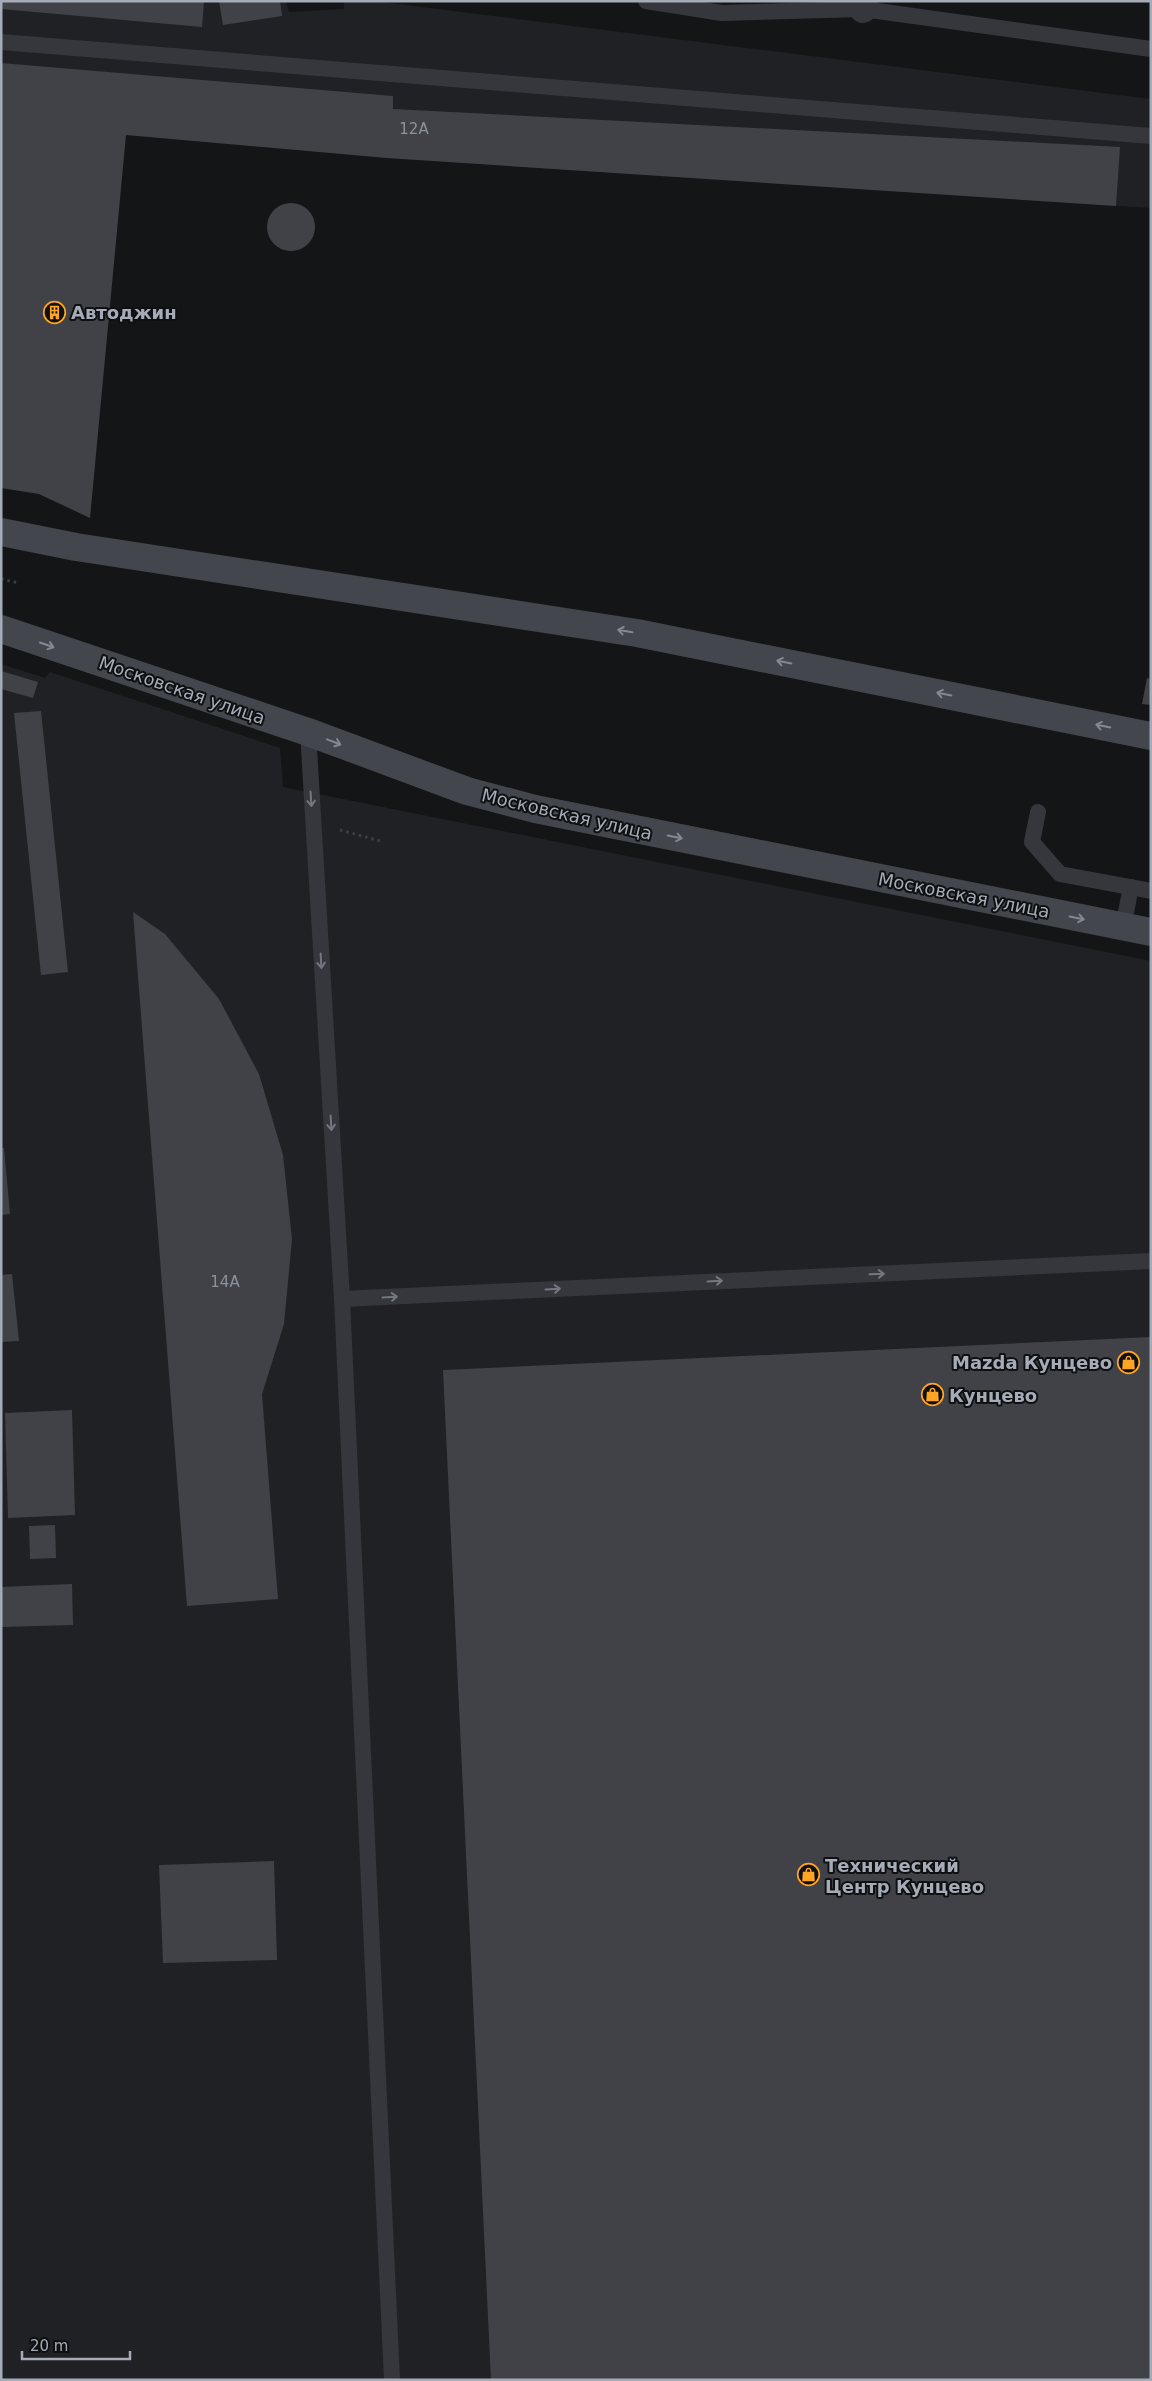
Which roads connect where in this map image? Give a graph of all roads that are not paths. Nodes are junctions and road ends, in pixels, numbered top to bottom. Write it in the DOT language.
graph roads {
  1 [pos="646,1"];
  2 [pos="864,5"];
  3 [pos="1,42"];
  4 [pos="1151,49"];
  5 [pos="1151,136"];
  6 [pos="1,532"];
  7 [pos="1,629"];
  8 [pos="308,732"];
  9 [pos="1151,736"];
  10 [pos="1038,812"];
  11 [pos="1131,887"];
  12 [pos="1151,891"];
  13 [pos="1123,927"];
  14 [pos="1151,932"];
  15 [pos="1151,1261"];
  16 [pos="342,1299"];
  17 [pos="392,2380"];
  1 -- 2 [label="lane"];
  2 -- 4 [label="lane"];
  3 -- 5 [label="lane"];
  9 -- 6 [label="street, one-way"];
  7 -- 8 [label="street, Московская улица, one-way"];
  8 -- 13 [label="street, Московская улица, one-way"];
  8 -- 16 [label="lane, one-way"];
  10 -- 11 [label="lane"];
  11 -- 12 [label="lane"];
  11 -- 13 [label="lane"];
  13 -- 14 [label="street, Московская улица"];
  16 -- 15 [label="lane, one-way"];
  16 -- 17 [label="lane"];
}
